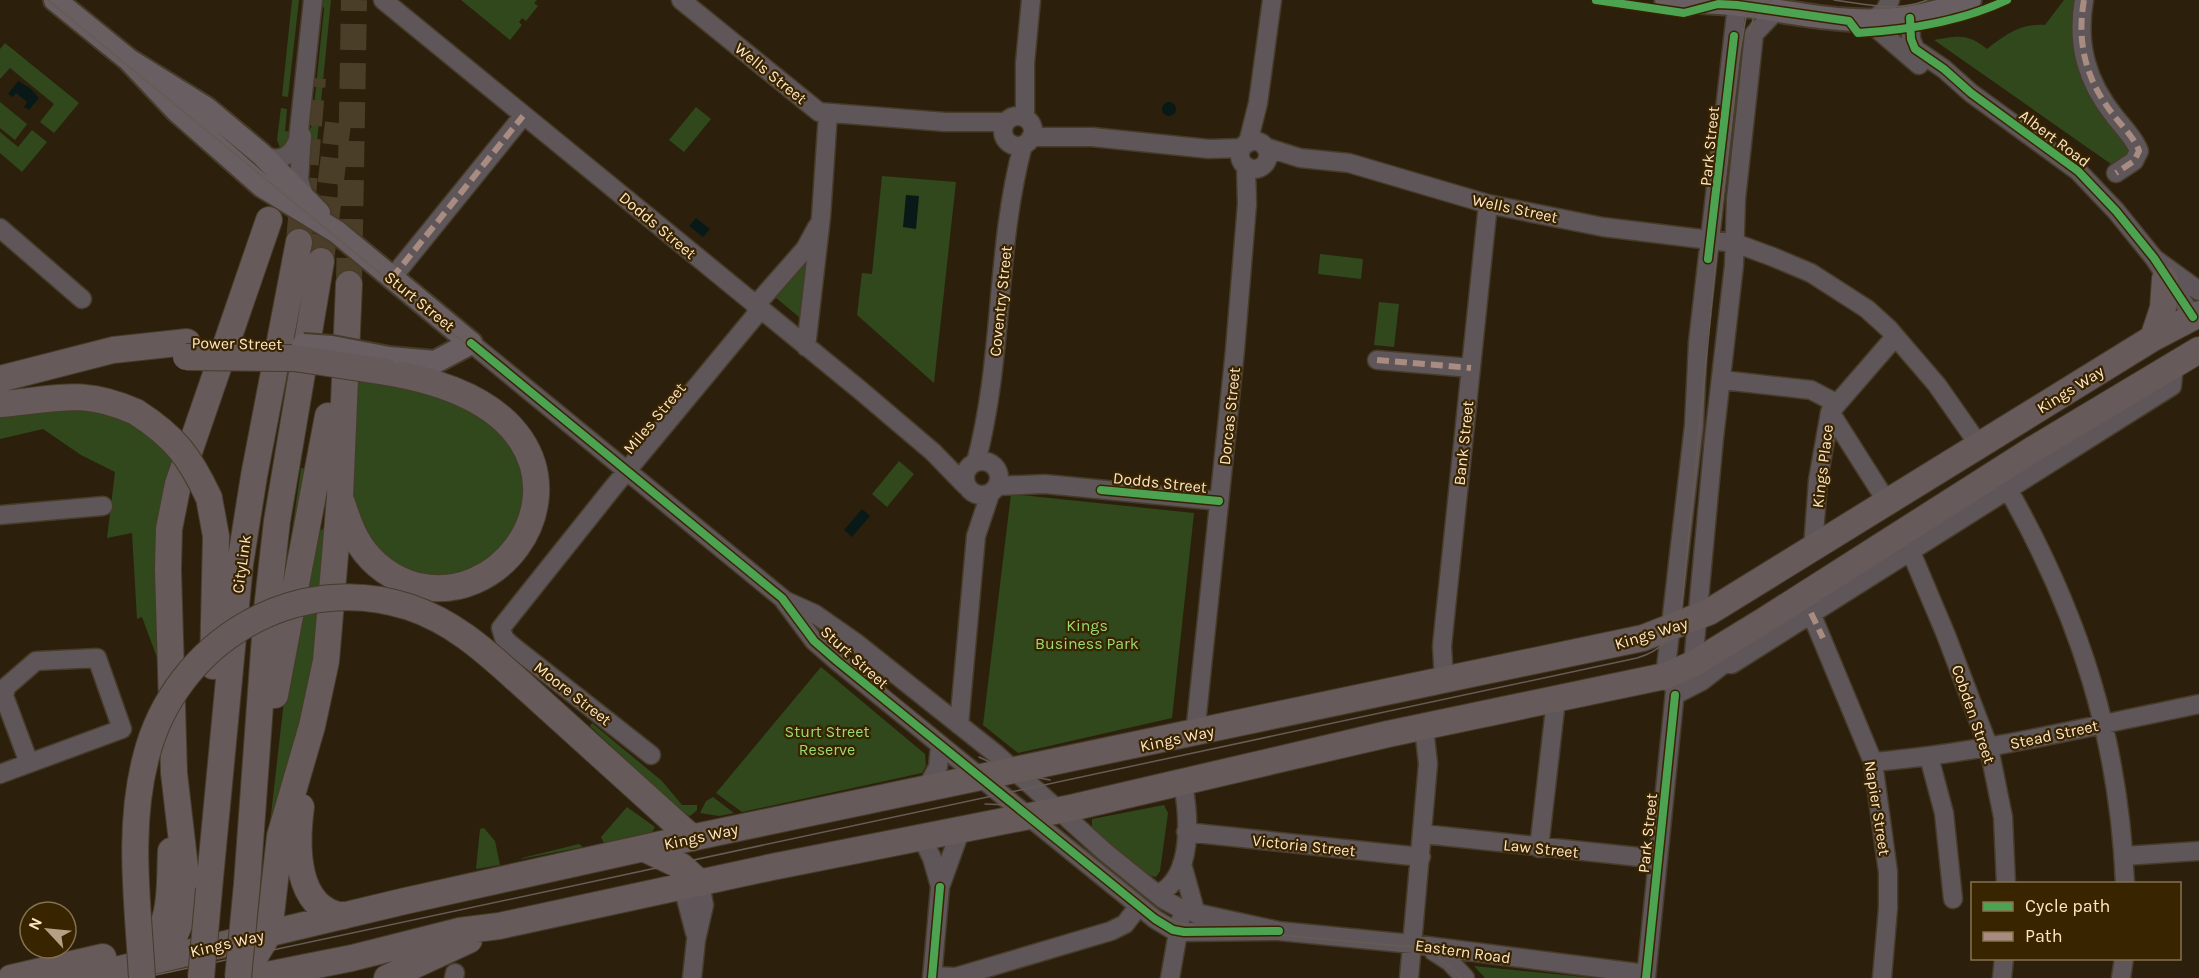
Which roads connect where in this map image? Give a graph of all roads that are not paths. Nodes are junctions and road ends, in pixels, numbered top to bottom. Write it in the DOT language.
graph roads {
  1 [pos="314,0"];
  2 [pos="383,0"];
  3 [pos="681,0"];
  4 [pos="1031,0"];
  5 [pos="1272,0"];
  6 [pos="1666,0"];
  7 [pos="1890,0"];
  8 [pos="1970,0"];
  9 [pos="2084,0"];
  10 [pos="56,2"];
  11 [pos="1734,2"];
  12 [pos="1776,11"];
  13 [pos="1910,18"];
  14 [pos="1869,22"];
  15 [pos="129,60"];
  16 [pos="1963,87"];
  17 [pos="828,113"];
  18 [pos="302,114"];
  19 [pos="523,116"];
  20 [pos="1017,130"];
  21 [pos="261,154"];
  22 [pos="1253,155"];
  23 [pos="2116,173"];
  24 [pos="304,195"];
  25 [pos="1488,204"];
  26 [pos="821,217"];
  27 [pos="269,220"];
  28 [pos="0,228"];
  29 [pos="337,232"];
  30 [pos="1711,241"];
  31 [pos="299,242"];
  32 [pos="1734,243"];
  33 [pos="321,261"];
  34 [pos="2159,268"];
  35 [pos="392,278"];
  36 [pos="349,284"];
  37 [pos="2199,291"];
  38 [pos="82,299"];
  39 [pos="758,308"];
  40 [pos="2197,319"];
  41 [pos="1895,337"];
  42 [pos="2156,337"];
  43 [pos="471,343"];
  44 [pos="303,345"];
  45 [pos="806,347"];
  46 [pos="186,350"];
  47 [pos="1377,360"];
  48 [pos="2187,361"];
  49 [pos="327,362"];
  50 [pos="388,365"];
  51 [pos="1471,368"];
  52 [pos="0,379"];
  53 [pos="1722,380"];
  54 [pos="0,393"];
  55 [pos="0,404"];
  56 [pos="1833,407"];
  57 [pos="1979,445"];
  58 [pos="933,452"];
  59 [pos="627,471"];
  60 [pos="987,474"];
  61 [pos="969,490"];
  62 [pos="2009,491"];
  63 [pos="340,497"];
  64 [pos="1219,501"];
  65 [pos="1887,502"];
  66 [pos="103,506"];
  67 [pos="0,515"];
  68 [pos="976,536"];
  69 [pos="1813,548"];
  70 [pos="1911,552"];
  71 [pos="1881,558"];
  72 [pos="782,598"];
  73 [pos="225,601"];
  74 [pos="279,609"];
  75 [pos="1811,613"];
  76 [pos="1697,618"];
  77 [pos="501,628"];
  78 [pos="1671,629"];
  79 [pos="1749,629"];
  80 [pos="1693,664"];
  81 [pos="1725,664"];
  82 [pos="962,681"];
  83 [pos="1444,681"];
  84 [pos="1672,687"];
  85 [pos="1556,700"];
  86 [pos="2199,704"];
  87 [pos="936,708"];
  88 [pos="959,724"];
  89 [pos="2104,724"];
  90 [pos="312,726"];
  91 [pos="1424,728"];
  92 [pos="1195,734"];
  93 [pos="940,746"];
  94 [pos="1989,748"];
  95 [pos="651,755"];
  96 [pos="1929,757"];
  97 [pos="1873,762"];
  98 [pos="29,763"];
  99 [pos="1015,771"];
  100 [pos="174,773"];
  101 [pos="0,774"];
  102 [pos="978,777"];
  103 [pos="1183,783"];
  104 [pos="927,787"];
  105 [pos="1055,811"];
  106 [pos="1025,815"];
  107 [pos="961,829"];
  108 [pos="1186,832"];
  109 [pos="1423,834"];
  110 [pos="921,836"];
  111 [pos="692,838"];
  112 [pos="643,848"];
  113 [pos="1539,848"];
  114 [pos="2199,851"];
  115 [pos="2124,856"];
  116 [pos="1421,857"];
  117 [pos="1658,860"];
  118 [pos="1182,864"];
  119 [pos="2006,882"];
  120 [pos="2125,882"];
  121 [pos="198,885"];
  122 [pos="691,885"];
  123 [pos="940,887"];
  124 [pos="1158,894"];
  125 [pos="1953,899"];
  126 [pos="1138,907"];
  127 [pos="1189,912"];
  128 [pos="344,916"];
  129 [pos="499,926"];
  130 [pos="1178,931"];
  131 [pos="1279,932"];
  132 [pos="269,933"];
  133 [pos="220,944"];
  134 [pos="1419,946"];
  135 [pos="2004,960"];
  136 [pos="2124,960"];
  137 [pos="147,970"];
  138 [pos="89,976"];
  139 [pos="1646,976"];
  140 [pos="932,977"];
  141 [pos="11,978"];
  142 [pos="201,978"];
  143 [pos="240,978"];
  144 [pos="252,978"];
  145 [pos="387,978"];
  146 [pos="692,978"];
  147 [pos="1170,978"];
  148 [pos="1409,978"];
  149 [pos="1465,978"];
  150 [pos="1882,978"];
  151 [pos="2002,978"];
  152 [pos="2121,978"];
  1 -- 18 [label="street"];
  2 -- 19 [label="street, Dodds Street"];
  3 -- 17 [label="street, Wells Street"];
  4 -- 20 [label="street, Coventry Street"];
  5 -- 22 [label="street, Dorcas Street"];
  6 -- 11 [label="main road"];
  7 -- 14 [label="street"];
  8 -- 13 [label="main road"];
  9 -- 23 [label="street"];
  10 -- 15 [label="main road, Sturt Street"];
  11 -- 12 [label="main road"];
  11 -- 30 [label="street, Park Street"];
  12 -- 14 [label="main road"];
  12 -- 32 [label="street, Park Street"];
  13 -- 14 [label="main road"];
  13 -- 16 [label="street, Albert Road"];
  14 -- 16 [label="street, Albert Road"];
  15 -- 21 [label="main road, Sturt Street"];
  15 -- 29 [label="main road, Sturt Street"];
  16 -- 34 [label="street, Albert Road"];
  17 -- 20 [label="street, Wells Street"];
  17 -- 26 [label="street, Miles Street"];
  18 -- 21 [label="street"];
  18 -- 24 [label="street"];
  19 -- 35 [label="street"];
  19 -- 39 [label="street, Dodds Street"];
  20 -- 22 [label="street, Wells Street"];
  20 -- 60 [label="street, Coventry Street"];
  21 -- 24 [label="main road, Sturt Street"];
  22 -- 25 [label="street, Wells Street"];
  22 -- 64 [label="street, Dorcas Street"];
  24 -- 29 [label="main road, Sturt Street"];
  25 -- 30 [label="street, Wells Street"];
  25 -- 51 [label="street, Bank Street"];
  26 -- 39 [label="street, Miles Street"];
  26 -- 45 [label="street, Miles Street"];
  27 -- 100 [label="highway"];
  28 -- 38 [label="street"];
  29 -- 35 [label="main road, Sturt Street"];
  30 -- 32 [label="street, Wells Street"];
  30 -- 78 [label="street, Park Street"];
  31 -- 73 [label="highway, CityLink"];
  32 -- 41 [label="street, Wells Street"];
  32 -- 53 [label="street, Park Street"];
  33 -- 74 [label="highway, CityLink"];
  34 -- 37 [label="street, Albert Road"];
  34 -- 40 [label="street, Albert Road"];
  34 -- 42 [label="highway"];
  35 -- 43 [label="main road, Sturt Street"];
  36 -- 63 [label="highway"];
  39 -- 45 [label="street, Dodds Street"];
  39 -- 59 [label="street, Miles Street"];
  40 -- 42 [label="highway, Kings Way"];
  41 -- 56 [label="street, Kings Place"];
  41 -- 57 [label="street, Wells Street"];
  42 -- 48 [label="highway"];
  42 -- 57 [label="highway, Kings Way"];
  43 -- 50 [label="main road, Power Street"];
  43 -- 59 [label="street, Sturt Street"];
  44 -- 46 [label="highway, Power Street"];
  44 -- 49 [label="highway, bridge"];
  44 -- 50 [label="main road, Power Street, bridge"];
  45 -- 58 [label="street, Dodds Street"];
  46 -- 49 [label="highway, Power Street, bridge"];
  46 -- 52 [label="highway, Power Street"];
  46 -- 54 [label="highway, Power Street"];
  47 -- 51 [label="street"];
  48 -- 62 [label="street, Kings Way"];
  48 -- 71 [label="highway, Kings Way"];
  49 -- 50 [label="highway, Power Street, bridge"];
  49 -- 74 [label="highway"];
  50 -- 63 [label="highway, Power Street"];
  51 -- 83 [label="street, Bank Street"];
  53 -- 56 [label="street"];
  53 -- 76 [label="street, Park Street"];
  55 -- 73 [label="highway, bridge"];
  56 -- 65 [label="street"];
  56 -- 69 [label="street, Kings Place"];
  57 -- 65 [label="highway, Kings Way"];
  58 -- 60 [label="street, Dodds Street"];
  58 -- 61 [label="street, Dodds Street"];
  59 -- 72 [label="street, Sturt Street"];
  59 -- 77 [label="street, Miles Street"];
  60 -- 61 [label="street"];
  60 -- 61 [label="street, Coventry Street"];
  60 -- 64 [label="street, Dodds Street"];
  60 -- 68 [label="street, Coventry Street"];
  61 -- 68 [label="street, Coventry Street"];
  62 -- 70 [label="street, Kings Way"];
  62 -- 89 [label="street"];
  63 -- 90 [label="highway"];
  64 -- 92 [label="street, Dorcas Street"];
  65 -- 69 [label="highway, Kings Way"];
  66 -- 67 [label="street"];
  68 -- 82 [label="street, Coventry Street"];
  69 -- 76 [label="highway, Kings Way"];
  70 -- 71 [label="street, Kings Way"];
  70 -- 94 [label="street, Cobden Street"];
  71 -- 75 [label="street, Kings Way"];
  71 -- 79 [label="highway, Kings Way"];
  72 -- 87 [label="street, Sturt Street"];
  72 -- 93 [label="street, Sturt Street"];
  73 -- 121 [label="highway, bridge"];
  74 -- 143 [label="highway, bridge"];
  75 -- 81 [label="street, Kings Way"];
  75 -- 97 [label="street, Napier Street"];
  76 -- 78 [label="highway, Kings Way"];
  76 -- 80 [label="street, Park Street"];
  77 -- 95 [label="street, Moore Street"];
  78 -- 83 [label="highway, Kings Way"];
  78 -- 84 [label="street, Park Street"];
  79 -- 80 [label="highway, Kings Way"];
  79 -- 81 [label="street"];
  80 -- 84 [label="highway, Kings Way"];
  81 -- 84 [label="street"];
  82 -- 87 [label="street"];
  82 -- 88 [label="street, Coventry Street"];
  83 -- 92 [label="highway, Kings Way"];
  84 -- 85 [label="highway, Kings Way"];
  84 -- 117 [label="street, Park Street"];
  85 -- 91 [label="highway, Kings Way"];
  85 -- 113 [label="street"];
  86 -- 89 [label="street, Stead Street"];
  87 -- 88 [label="street, Sturt Street"];
  88 -- 99 [label="street, Sturt Street"];
  89 -- 94 [label="street, Stead Street"];
  89 -- 115 [label="street"];
  90 -- 128 [label="highway"];
  90 -- 132 [label="highway"];
  91 -- 103 [label="highway, Kings Way"];
  91 -- 109 [label="street"];
  92 -- 99 [label="highway, Kings Way"];
  93 -- 102 [label="street, Sturt Street"];
  93 -- 104 [label="street"];
  94 -- 96 [label="street, Stead Street"];
  94 -- 119 [label="street, Cobden Street"];
  96 -- 97 [label="street, Stead Street"];
  96 -- 125 [label="street"];
  97 -- 150 [label="street, Napier Street"];
  98 -- 98 [label="street"];
  98 -- 101 [label="street"];
  99 -- 102 [label="highway, Kings Way"];
  99 -- 105 [label="street, Sturt Street"];
  100 -- 121 [label="highway"];
  100 -- 141 [label="highway"];
  102 -- 104 [label="highway, Kings Way"];
  102 -- 106 [label="street, Sturt Street"];
  103 -- 105 [label="highway, Kings Way"];
  103 -- 108 [label="street"];
  104 -- 111 [label="highway, Kings Way"];
  105 -- 106 [label="highway, Kings Way"];
  105 -- 124 [label="street, Sturt Street"];
  106 -- 107 [label="highway, Kings Way"];
  106 -- 126 [label="street, Sturt Street"];
  107 -- 110 [label="highway, Kings Way"];
  107 -- 123 [label="street"];
  108 -- 116 [label="street, Victoria Street"];
  108 -- 118 [label="street"];
  109 -- 113 [label="street, Law Street"];
  109 -- 116 [label="street"];
  110 -- 122 [label="highway, Kings Way"];
  110 -- 123 [label="street"];
  111 -- 112 [label="highway, Kings Way"];
  111 -- 137 [label="highway, bridge"];
  112 -- 122 [label="highway"];
  112 -- 128 [label="highway, Kings Way"];
  113 -- 117 [label="street, Law Street"];
  114 -- 115 [label="street"];
  115 -- 120 [label="street"];
  116 -- 134 [label="street"];
  117 -- 139 [label="street, Park Street"];
  118 -- 124 [label="street"];
  118 -- 127 [label="street"];
  121 -- 133 [label="highway"];
  121 -- 137 [label="highway"];
  121 -- 142 [label="highway, bridge"];
  122 -- 129 [label="highway, Kings Way"];
  122 -- 146 [label="street"];
  123 -- 140 [label="street"];
  124 -- 127 [label="street, Sturt Street"];
  126 -- 130 [label="street, Sturt Street"];
  126 -- 140 [label="street"];
  127 -- 130 [label="street"];
  127 -- 131 [label="street, Eastern Road"];
  128 -- 132 [label="highway, Kings Way"];
  129 -- 144 [label="highway, Kings Way"];
  129 -- 145 [label="highway"];
  130 -- 131 [label="street, Eastern Road"];
  130 -- 147 [label="street"];
  131 -- 134 [label="street, Eastern Road"];
  132 -- 133 [label="highway, Kings Way"];
  132 -- 143 [label="highway"];
  133 -- 137 [label="highway, Kings Way"];
  133 -- 143 [label="highway"];
  134 -- 139 [label="street, Eastern Road"];
  134 -- 148 [label="street"];
  134 -- 149 [label="street"];
  135 -- 151 [label="street"];
  136 -- 152 [label="street"];
  137 -- 138 [label="highway, Kings Way"];
}
